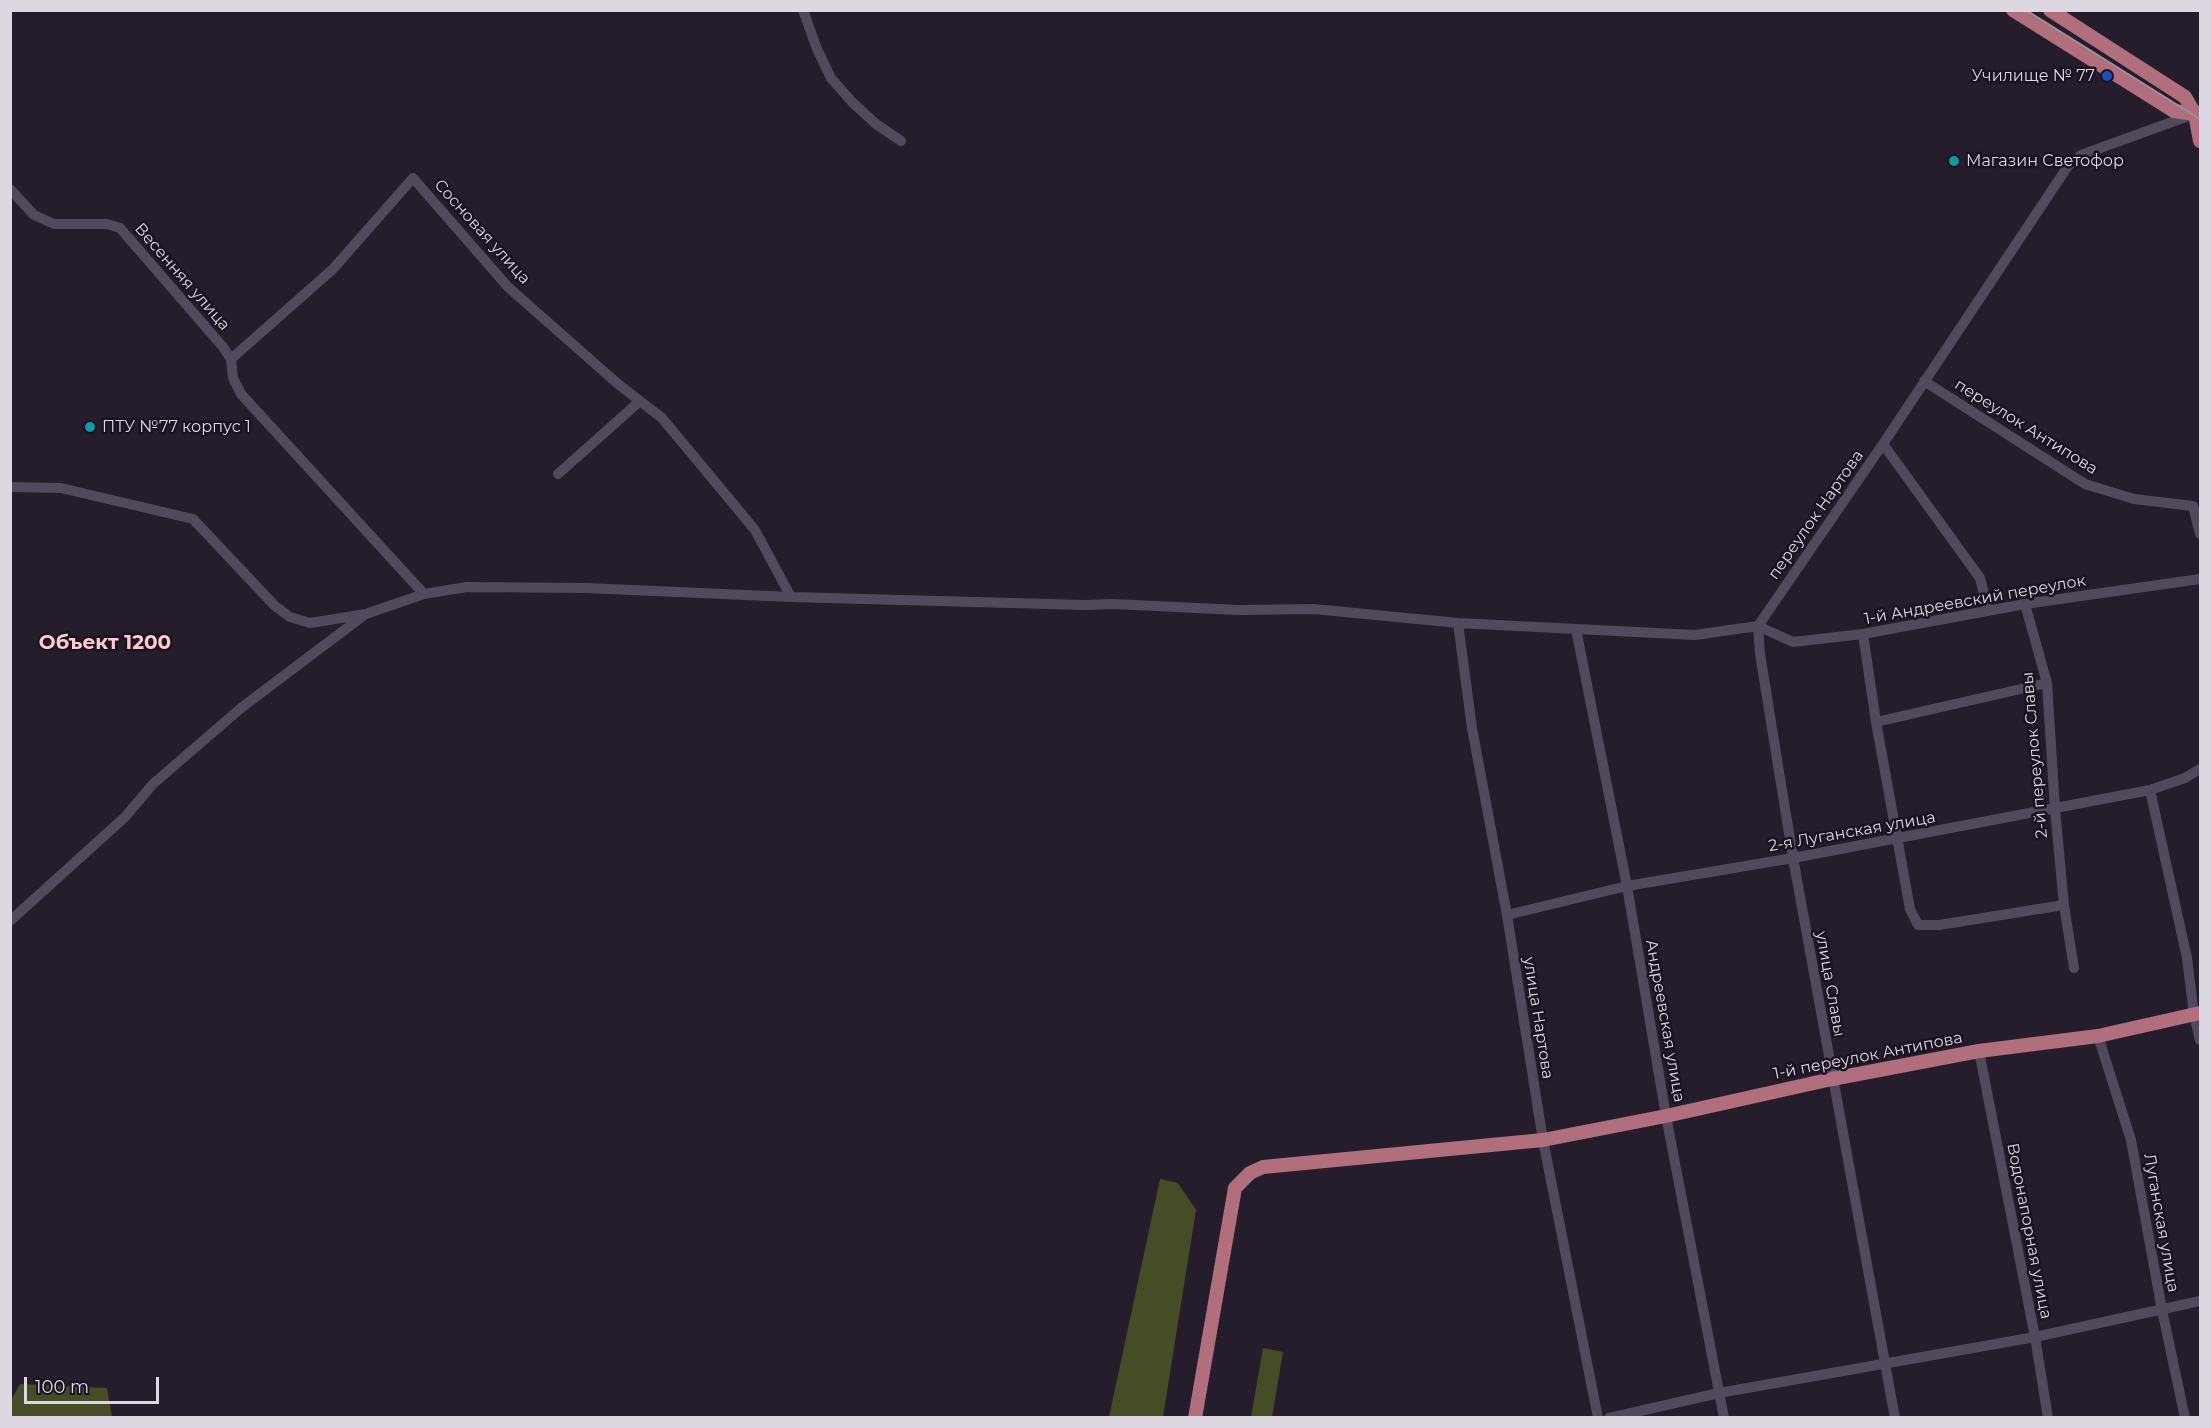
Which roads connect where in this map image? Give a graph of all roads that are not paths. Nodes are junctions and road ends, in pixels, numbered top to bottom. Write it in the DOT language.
graph roads {
  1 [pos="803,10"];
  2 [pos="2013,10"];
  3 [pos="2050,10"];
  4 [pos="2198,113"];
  5 [pos="901,141"];
  6 [pos="2200,141"];
  7 [pos="10,189"];
  8 [pos="231,359"];
  9 [pos="1924,381"];
  10 [pos="640,401"];
  11 [pos="1883,444"];
  12 [pos="558,474"];
  13 [pos="10,487"];
  14 [pos="2200,534"];
  15 [pos="2200,579"];
  16 [pos="424,594"];
  17 [pos="791,597"];
  18 [pos="2025,604"];
  19 [pos="1988,610"];
  20 [pos="366,614"];
  21 [pos="1458,623"];
  22 [pos="1758,626"];
  23 [pos="1576,629"];
  24 [pos="1863,634"];
  25 [pos="2047,683"];
  26 [pos="1876,722"];
  27 [pos="2200,770"];
  28 [pos="2150,790"];
  29 [pos="2055,809"];
  30 [pos="1898,839"];
  31 [pos="1793,858"];
  32 [pos="1627,885"];
  33 [pos="2064,905"];
  34 [pos="1507,915"];
  35 [pos="10,921"];
  36 [pos="2074,968"];
  37 [pos="2198,1014"];
  38 [pos="2098,1036"];
  39 [pos="2200,1040"];
  40 [pos="1979,1052"];
  41 [pos="1832,1079"];
  42 [pos="1666,1116"];
  43 [pos="1543,1140"];
  44 [pos="2200,1301"];
  45 [pos="2162,1310"];
  46 [pos="2035,1337"];
  47 [pos="1885,1363"];
  48 [pos="1719,1393"];
  49 [pos="1195,1418"];
  50 [pos="1598,1418"];
  51 [pos="1609,1418"];
  52 [pos="1724,1418"];
  53 [pos="1895,1418"];
  54 [pos="2048,1418"];
  55 [pos="2185,1418"];
  1 -- 5 [label="street"];
  2 -- 4 [label="main road"];
  3 -- 4 [label="main road"];
  4 -- 6 [label="main road"];
  4 -- 9 [label="street, переулок Нартова"];
  7 -- 8 [label="street, Весенняя улица"];
  8 -- 10 [label="street, Сосновая улица"];
  8 -- 16 [label="street"];
  9 -- 11 [label="street, переулок Нартова"];
  9 -- 14 [label="street, переулок Антипова"];
  10 -- 12 [label="street"];
  10 -- 17 [label="street"];
  11 -- 19 [label="street"];
  11 -- 22 [label="street, переулок Нартова"];
  13 -- 20 [label="street"];
  15 -- 18 [label="street, 1-й Андреевский переулок"];
  16 -- 17 [label="street"];
  16 -- 20 [label="street"];
  17 -- 21 [label="street"];
  18 -- 19 [label="street, 1-й Андреевский переулок"];
  18 -- 25 [label="street, 2-й переулок Славы"];
  19 -- 24 [label="street, 1-й Андреевский переулок"];
  20 -- 35 [label="street"];
  21 -- 23 [label="street"];
  21 -- 34 [label="street, улица Нартова"];
  22 -- 23 [label="street"];
  22 -- 24 [label="street, 1-й Андреевский переулок"];
  22 -- 31 [label="street, улица Славы"];
  23 -- 32 [label="street, Андреевская улица"];
  24 -- 26 [label="street"];
  25 -- 26 [label="street"];
  25 -- 29 [label="street, 2-й переулок Славы"];
  26 -- 30 [label="street"];
  27 -- 28 [label="street, 2-я Луганская улица"];
  28 -- 29 [label="street, 2-я Луганская улица"];
  28 -- 37 [label="street"];
  29 -- 30 [label="street, 2-я Луганская улица"];
  29 -- 33 [label="street, 2-й переулок Славы"];
  30 -- 31 [label="street, 2-я Луганская улица"];
  30 -- 33 [label="street"];
  31 -- 32 [label="street, 2-я Луганская улица"];
  31 -- 41 [label="street, улица Славы"];
  32 -- 34 [label="street, 2-я Луганская улица"];
  32 -- 42 [label="street, Андреевская улица"];
  33 -- 36 [label="street, 2-й переулок Славы"];
  34 -- 43 [label="street, улица Нартова"];
  37 -- 38 [label="main road, 1-й переулок Антипова"];
  37 -- 39 [label="street"];
  38 -- 40 [label="main road, 1-й переулок Антипова"];
  38 -- 45 [label="street, Луганская улица"];
  40 -- 41 [label="main road, 1-й переулок Антипова"];
  40 -- 46 [label="street, Водонапорная улица"];
  41 -- 42 [label="main road, 1-й переулок Антипова"];
  41 -- 47 [label="street, улица Славы"];
  42 -- 43 [label="main road, 1-й переулок Антипова"];
  42 -- 48 [label="street, Андреевская улица"];
  43 -- 49 [label="main road, 1-й переулок Антипова"];
  43 -- 50 [label="street, улица Нартова"];
  44 -- 45 [label="street"];
  45 -- 46 [label="street"];
  45 -- 55 [label="street, Луганская улица"];
  46 -- 47 [label="street"];
  46 -- 54 [label="street, Водонапорная улица"];
  47 -- 48 [label="street"];
  47 -- 53 [label="street, улица Славы"];
  48 -- 51 [label="street"];
  48 -- 52 [label="street, Андреевская улица"];
}
